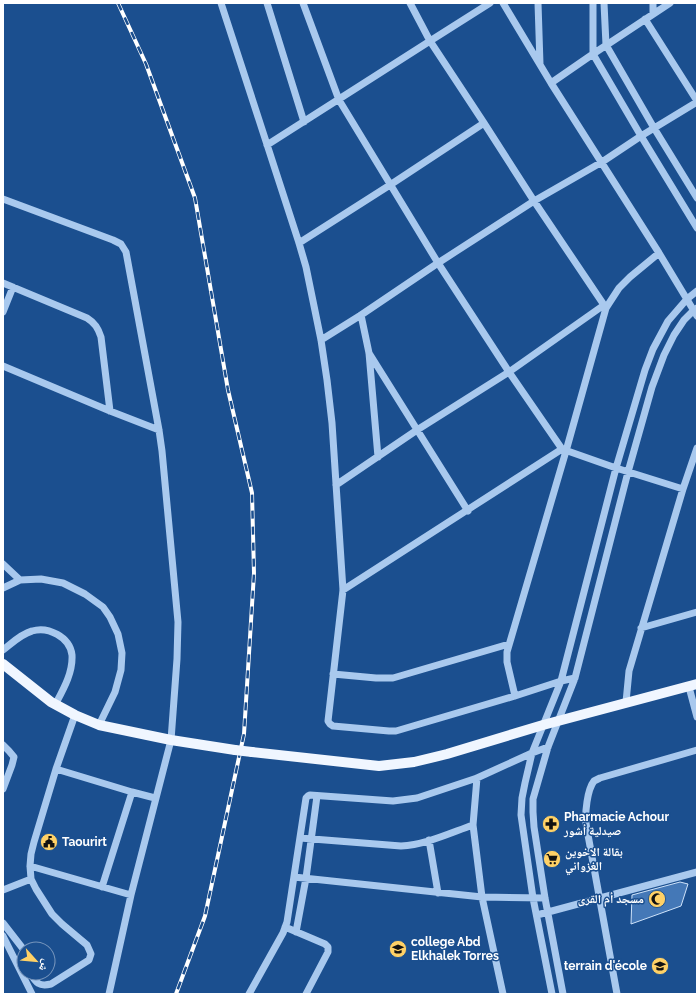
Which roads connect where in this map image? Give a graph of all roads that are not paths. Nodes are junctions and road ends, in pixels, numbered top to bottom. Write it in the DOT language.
graph roads {
  1 [pos="221,3"];
  2 [pos="268,3"];
  3 [pos="303,3"];
  4 [pos="410,3"];
  5 [pos="490,3"];
  6 [pos="503,3"];
  7 [pos="538,3"];
  8 [pos="593,3"];
  9 [pos="604,3"];
  10 [pos="653,3"];
  11 [pos="670,3"];
  12 [pos="653,14"];
  13 [pos="645,19"];
  14 [pos="430,41"];
  15 [pos="606,45"];
  16 [pos="593,54"];
  17 [pos="540,64"];
  18 [pos="551,83"];
  19 [pos="339,100"];
  20 [pos="697,101"];
  21 [pos="304,122"];
  22 [pos="484,123"];
  23 [pos="654,128"];
  24 [pos="641,136"];
  25 [pos="267,145"];
  26 [pos="602,162"];
  27 [pos="390,185"];
  28 [pos="697,198"];
  29 [pos="3,199"];
  30 [pos="534,201"];
  31 [pos="697,228"];
  32 [pos="299,243"];
  33 [pos="658,253"];
  34 [pos="438,263"];
  35 [pos="3,283"];
  36 [pos="13,287"];
  37 [pos="697,291"];
  38 [pos="686,299"];
  39 [pos="605,307"];
  40 [pos="3,312"];
  41 [pos="696,312"];
  42 [pos="361,315"];
  43 [pos="322,340"];
  44 [pos="368,353"];
  45 [pos="3,366"];
  46 [pos="509,372"];
  47 [pos="110,411"];
  48 [pos="159,430"];
  49 [pos="417,430"];
  50 [pos="697,448"];
  51 [pos="564,450"];
  52 [pos="378,457"];
  53 [pos="616,468"];
  54 [pos="628,472"];
  55 [pos="336,485"];
  56 [pos="683,489"];
  57 [pos="468,510"];
  58 [pos="3,564"];
  59 [pos="20,580"];
  60 [pos="3,588"];
  61 [pos="343,590"];
  62 [pos="697,612"];
  63 [pos="641,628"];
  64 [pos="509,644"];
  65 [pos="3,650"];
  66 [pos="3,664"];
  67 [pos="333,674"];
  68 [pos="575,678"];
  69 [pos="561,681"];
  70 [pos="693,686"];
  71 [pos="515,696"];
  72 [pos="626,702"];
  73 [pos="55,705"];
  74 [pos="75,715"];
  75 [pos="697,717"];
  76 [pos="559,721"];
  77 [pos="99,725"];
  78 [pos="544,725"];
  79 [pos="170,740"];
  80 [pos="3,745"];
  81 [pos="548,747"];
  82 [pos="697,750"];
  83 [pos="532,753"];
  84 [pos="56,769"];
  85 [pos="477,778"];
  86 [pos="3,789"];
  87 [pos="132,792"];
  88 [pos="317,796"];
  89 [pos="155,798"];
  90 [pos="474,825"];
  91 [pos="300,838"];
  92 [pos="312,839"];
  93 [pos="429,840"];
  94 [pos="30,866"];
  95 [pos="697,872"];
  96 [pos="294,877"];
  97 [pos="306,878"];
  98 [pos="31,879"];
  99 [pos="102,887"];
  100 [pos="3,890"];
  101 [pos="438,893"];
  102 [pos="131,895"];
  103 [pos="482,897"];
  104 [pos="533,898"];
  105 [pos="545,898"];
  106 [pos="600,899"];
  107 [pos="548,912"];
  108 [pos="537,915"];
  109 [pos="3,923"];
  110 [pos="285,927"];
  111 [pos="296,932"];
  112 [pos="3,936"];
  113 [pos="17,941"];
  114 [pos="36,981"];
  115 [pos="56,981"];
  116 [pos="56,981"];
  117 [pos="32,994"];
  118 [pos="109,994"];
  119 [pos="249,994"];
  120 [pos="306,994"];
  121 [pos="503,994"];
  122 [pos="552,994"];
  123 [pos="563,994"];
  124 [pos="617,994"];
  1 -- 25 [label="street"];
  2 -- 21 [label="street"];
  3 -- 19 [label="street"];
  4 -- 14 [label="street"];
  5 -- 14 [label="street"];
  6 -- 17 [label="street"];
  7 -- 17 [label="street"];
  8 -- 16 [label="street"];
  9 -- 15 [label="street"];
  10 -- 12 [label="street"];
  11 -- 12 [label="street"];
  12 -- 13 [label="street"];
  13 -- 15 [label="street"];
  13 -- 20 [label="street"];
  14 -- 19 [label="street"];
  14 -- 22 [label="street"];
  15 -- 16 [label="street"];
  15 -- 23 [label="street"];
  16 -- 18 [label="street"];
  16 -- 24 [label="street"];
  17 -- 18 [label="street"];
  18 -- 26 [label="street"];
  19 -- 21 [label="street"];
  19 -- 27 [label="street"];
  20 -- 23 [label="street"];
  21 -- 25 [label="street"];
  22 -- 27 [label="street"];
  22 -- 30 [label="street"];
  23 -- 24 [label="street"];
  23 -- 28 [label="street"];
  24 -- 26 [label="street"];
  24 -- 31 [label="street"];
  25 -- 32 [label="street"];
  26 -- 30 [label="street"];
  26 -- 33 [label="street"];
  27 -- 32 [label="street"];
  27 -- 34 [label="street"];
  29 -- 48 [label="street"];
  30 -- 34 [label="street"];
  30 -- 39 [label="street"];
  32 -- 43 [label="street"];
  33 -- 38 [label="street"];
  33 -- 39 [label="street"];
  34 -- 42 [label="street"];
  34 -- 46 [label="street"];
  35 -- 36 [label="street"];
  36 -- 40 [label="street"];
  36 -- 47 [label="street"];
  37 -- 38 [label="street"];
  38 -- 41 [label="street"];
  38 -- 53 [label="street"];
  39 -- 46 [label="street"];
  39 -- 51 [label="street"];
  41 -- 54 [label="street"];
  42 -- 43 [label="street"];
  42 -- 44 [label="street"];
  43 -- 55 [label="street"];
  44 -- 49 [label="street"];
  44 -- 52 [label="street"];
  45 -- 47 [label="street"];
  46 -- 49 [label="street"];
  46 -- 51 [label="street"];
  47 -- 48 [label="street"];
  48 -- 79 [label="street"];
  49 -- 52 [label="street"];
  49 -- 57 [label="street"];
  50 -- 56 [label="street"];
  51 -- 53 [label="street"];
  51 -- 57 [label="street"];
  51 -- 64 [label="street"];
  52 -- 55 [label="street"];
  53 -- 54 [label="street"];
  53 -- 69 [label="street"];
  54 -- 56 [label="street"];
  54 -- 68 [label="street"];
  55 -- 61 [label="street"];
  56 -- 63 [label="street"];
  57 -- 61 [label="street"];
  58 -- 59 [label="street"];
  59 -- 60 [label="street"];
  59 -- 77 [label="street"];
  61 -- 67 [label="street"];
  62 -- 63 [label="street"];
  63 -- 72 [label="street"];
  64 -- 67 [label="street"];
  64 -- 71 [label="street"];
  65 -- 73 [label="street"];
  66 -- 73 [label="main road"];
  67 -- 71 [label="street"];
  68 -- 69 [label="street"];
  68 -- 76 [label="street"];
  69 -- 71 [label="street"];
  69 -- 78 [label="street"];
  70 -- 72 [label="main road"];
  70 -- 75 [label="street"];
  72 -- 76 [label="main road"];
  73 -- 74 [label="main road"];
  74 -- 77 [label="main road"];
  74 -- 84 [label="street"];
  76 -- 78 [label="main road"];
  76 -- 81 [label="street"];
  77 -- 79 [label="main road"];
  78 -- 79 [label="main road, bridge"];
  78 -- 83 [label="street"];
  79 -- 89 [label="street"];
  80 -- 86 [label="street"];
  81 -- 83 [label="street"];
  81 -- 105 [label="street"];
  82 -- 106 [label="street"];
  83 -- 85 [label="street"];
  83 -- 104 [label="street"];
  84 -- 87 [label="street"];
  84 -- 94 [label="street"];
  85 -- 88 [label="street"];
  85 -- 90 [label="street"];
  87 -- 89 [label="street"];
  87 -- 99 [label="street"];
  88 -- 91 [label="street"];
  88 -- 92 [label="street"];
  89 -- 102 [label="street"];
  90 -- 93 [label="street"];
  90 -- 103 [label="street"];
  91 -- 92 [label="street"];
  91 -- 96 [label="street"];
  92 -- 93 [label="street"];
  92 -- 97 [label="street"];
  93 -- 101 [label="street"];
  94 -- 98 [label="street"];
  94 -- 99 [label="street"];
  95 -- 106 [label="street"];
  96 -- 97 [label="street"];
  96 -- 110 [label="street"];
  97 -- 101 [label="street"];
  97 -- 111 [label="street"];
  98 -- 100 [label="street"];
  98 -- 116 [label="street"];
  99 -- 102 [label="street"];
  101 -- 103 [label="street"];
  102 -- 118 [label="street"];
  103 -- 104 [label="street"];
  103 -- 121 [label="street"];
  104 -- 105 [label="street"];
  104 -- 108 [label="street"];
  105 -- 107 [label="street"];
  106 -- 107 [label="street"];
  106 -- 124 [label="street"];
  107 -- 108 [label="street"];
  107 -- 123 [label="street"];
  108 -- 122 [label="street"];
  109 -- 113 [label="street"];
  110 -- 111 [label="street"];
  110 -- 119 [label="street"];
  111 -- 120 [label="street"];
  112 -- 117 [label="street"];
  114 -- 115 [label="street"];
}
